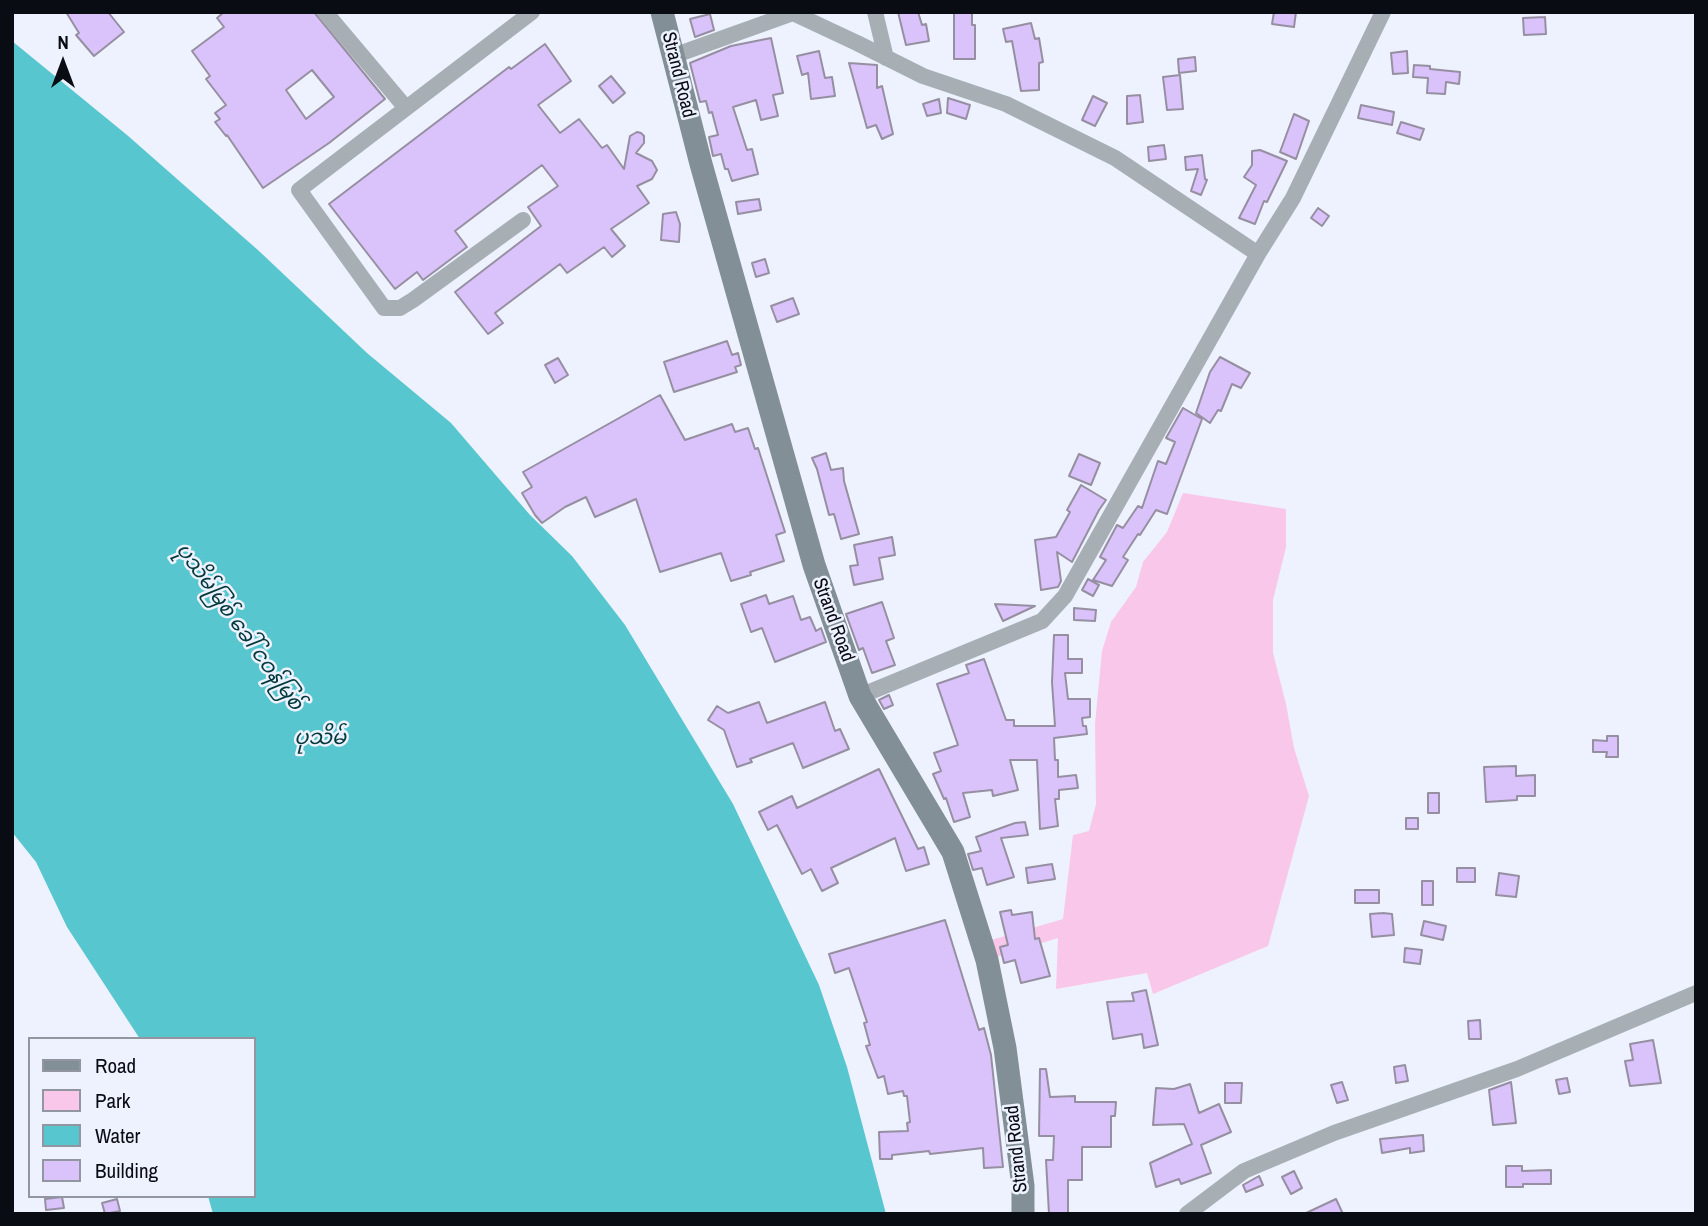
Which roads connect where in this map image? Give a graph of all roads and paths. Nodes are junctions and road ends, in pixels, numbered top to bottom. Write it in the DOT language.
graph roads {
  1 [pos="325,12"];
  2 [pos="531,12"];
  3 [pos="662,12"];
  4 [pos="874,12"];
  5 [pos="1383,12"];
  6 [pos="673,56"];
  7 [pos="886,58"];
  8 [pos="406,108"];
  9 [pos="523,220"];
  10 [pos="1258,254"];
  11 [pos="860,696"];
  12 [pos="1696,993"];
  13 [pos="1023,1214"];
  14 [pos="1187,1214"];
  1 -- 8 [label="street"];
  2 -- 8 [label="street"];
  3 -- 6 [label="main road, Strand Road"];
  4 -- 7 [label="street"];
  5 -- 10 [label="street"];
  6 -- 7 [label="street"];
  6 -- 11 [label="main road, Strand Road"];
  7 -- 10 [label="street"];
  8 -- 9 [label="street"];
  10 -- 11 [label="street"];
  11 -- 13 [label="main road, Strand Road"];
  12 -- 14 [label="street"];
}
